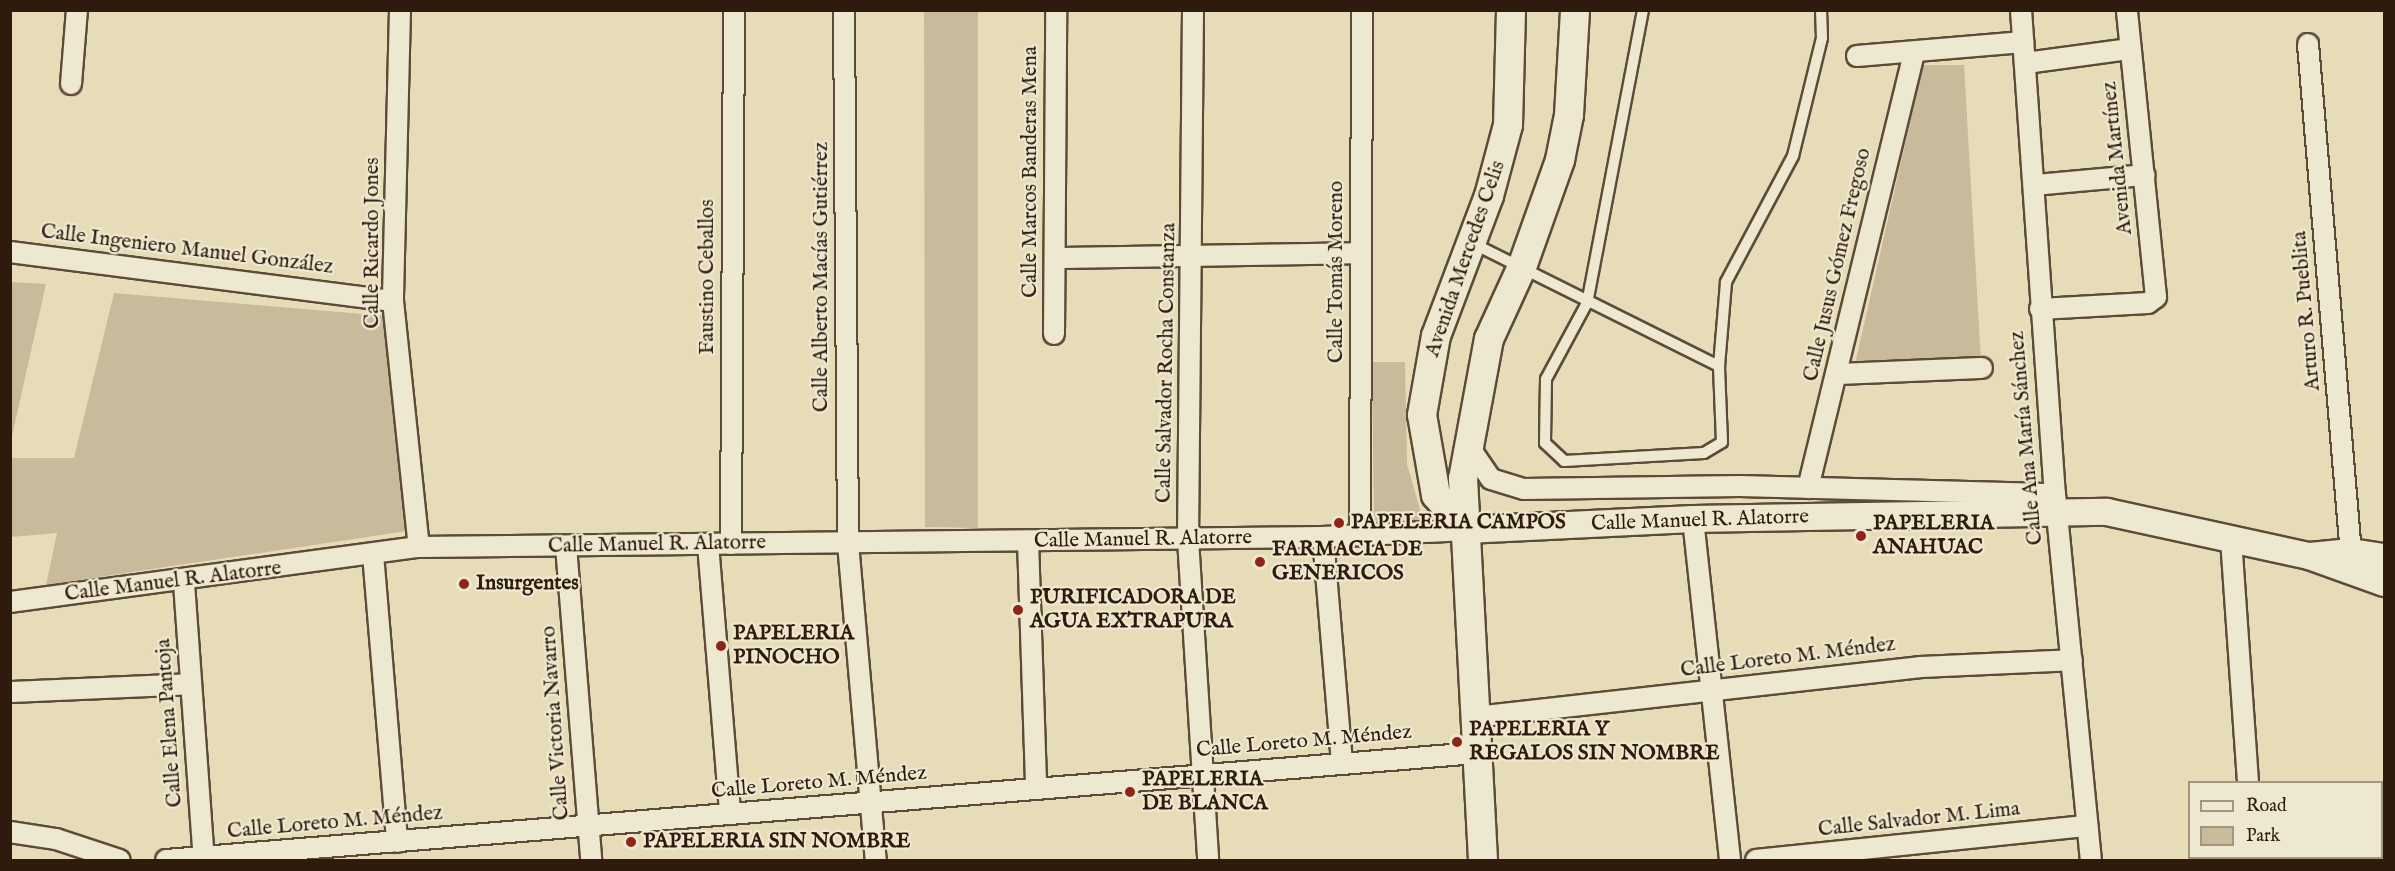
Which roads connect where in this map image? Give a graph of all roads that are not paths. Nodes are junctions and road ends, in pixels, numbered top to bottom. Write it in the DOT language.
graph roads {
  1 [pos="400,10"];
  2 [pos="734,10"];
  3 [pos="844,10"];
  4 [pos="1056,10"];
  5 [pos="1193,10"];
  6 [pos="1362,10"];
  7 [pos="1511,10"];
  8 [pos="1575,10"];
  9 [pos="1643,10"];
  10 [pos="1821,10"];
  11 [pos="2021,10"];
  12 [pos="2127,10"];
  13 [pos="73,11"];
  14 [pos="2024,42"];
  15 [pos="2308,44"];
  16 [pos="2130,49"];
  17 [pos="1914,52"];
  18 [pos="1857,56"];
  19 [pos="2026,63"];
  20 [pos="71,84"];
  21 [pos="2145,175"];
  22 [pos="2035,185"];
  23 [pos="1470,242"];
  24 [pos="10,252"];
  25 [pos="1361,253"];
  26 [pos="1056,258"];
  27 [pos="1195,259"];
  28 [pos="1522,267"];
  29 [pos="393,301"];
  30 [pos="1587,303"];
  31 [pos="2040,309"];
  32 [pos="1054,334"];
  33 [pos="1719,366"];
  34 [pos="1982,368"];
  35 [pos="1838,374"];
  36 [pos="1467,444"];
  37 [pos="1808,488"];
  38 [pos="2056,503"];
  39 [pos="1694,519"];
  40 [pos="1466,530"];
  41 [pos="1360,534"];
  42 [pos="1323,537"];
  43 [pos="1188,539"];
  44 [pos="2231,539"];
  45 [pos="1028,541"];
  46 [pos="848,543"];
  47 [pos="708,544"];
  48 [pos="731,544"];
  49 [pos="566,546"];
  50 [pos="419,547"];
  51 [pos="373,554"];
  52 [pos="2385,557"];
  53 [pos="2352,563"];
  54 [pos="184,583"];
  55 [pos="2385,583"];
  56 [pos="10,602"];
  57 [pos="2072,660"];
  58 [pos="191,684"];
  59 [pos="10,692"];
  60 [pos="1712,692"];
  61 [pos="1475,717"];
  62 [pos="1477,753"];
  63 [pos="1342,763"];
  64 [pos="1201,775"];
  65 [pos="2248,781"];
  66 [pos="1036,788"];
  67 [pos="871,802"];
  68 [pos="730,814"];
  69 [pos="588,826"];
  70 [pos="2087,826"];
  71 [pos="10,832"];
  72 [pos="397,842"];
  73 [pos="1877,854"];
  74 [pos="203,859"];
  75 [pos="2372,859"];
  76 [pos="120,861"];
  77 [pos="166,861"];
  78 [pos="591,861"];
  79 [pos="876,861"];
  80 [pos="1208,861"];
  81 [pos="1483,861"];
  82 [pos="1730,861"];
  83 [pos="1756,861"];
  84 [pos="2091,861"];
  85 [pos="2345,861"];
  1 -- 29 [label="street, Calle Ricardo Jones"];
  2 -- 48 [label="street, Faustino Ceballos"];
  3 -- 46 [label="street, Calle Alberto Macías Gutiérrez"];
  4 -- 26 [label="street, Calle Marcos Banderas Mena"];
  5 -- 27 [label="street, Calle Salvador Rocha Constanza"];
  6 -- 25 [label="street, Calle Tomás Moreno"];
  7 -- 23 [label="main road, Avenida Mercedes Celis"];
  8 -- 28 [label="main road"];
  9 -- 30 [label="lane"];
  10 -- 33 [label="lane"];
  11 -- 14 [label="street, Calle Ana María Sánchez"];
  12 -- 16 [label="street, Avenida Martínez"];
  13 -- 20 [label="street"];
  14 -- 17 [label="street"];
  14 -- 19 [label="street, Calle Ana María Sánchez"];
  15 -- 53 [label="street, Arturo R. Pueblita"];
  16 -- 19 [label="street"];
  16 -- 21 [label="street, Avenida Martínez"];
  17 -- 18 [label="street"];
  17 -- 35 [label="street, Calle Jusus Gómez Fregoso"];
  19 -- 22 [label="street, Calle Ana María Sánchez"];
  21 -- 22 [label="street"];
  21 -- 31 [label="street, Avenida Martínez"];
  22 -- 31 [label="street, Calle Ana María Sánchez"];
  23 -- 28 [label="lane"];
  23 -- 40 [label="main road, Avenida Mercedes Celis"];
  24 -- 29 [label="street, Calle Ingeniero Manuel González"];
  25 -- 27 [label="street"];
  25 -- 41 [label="street, Calle Tomás Moreno"];
  26 -- 27 [label="street"];
  26 -- 32 [label="street, Calle Marcos Banderas Mena"];
  27 -- 43 [label="street, Calle Salvador Rocha Constanza"];
  28 -- 30 [label="lane"];
  28 -- 36 [label="main road"];
  29 -- 50 [label="street, Calle Ricardo Jones"];
  30 -- 33 [label="lane"];
  30 -- 33 [label="lane"];
  31 -- 38 [label="street, Calle Ana María Sánchez"];
  34 -- 35 [label="street"];
  35 -- 37 [label="street, Calle Jusus Gómez Fregoso"];
  36 -- 37 [label="street"];
  36 -- 40 [label="main road"];
  37 -- 38 [label="street"];
  38 -- 39 [label="street, Calle Manuel R. Alatorre"];
  38 -- 44 [label="street, Calle Manuel R. Alatorre"];
  38 -- 57 [label="street, Calle Ana María Sánchez"];
  39 -- 40 [label="street, Calle Manuel R. Alatorre"];
  39 -- 60 [label="street"];
  40 -- 41 [label="street, Calle Manuel R. Alatorre"];
  40 -- 61 [label="main road"];
  41 -- 42 [label="street, Calle Manuel R. Alatorre"];
  42 -- 43 [label="street, Calle Manuel R. Alatorre"];
  42 -- 63 [label="street"];
  43 -- 45 [label="street, Calle Manuel R. Alatorre"];
  43 -- 64 [label="street, Calle Salvador Rocha Constanza"];
  44 -- 53 [label="street, Calle Manuel R. Alatorre"];
  44 -- 65 [label="street"];
  45 -- 46 [label="street, Calle Manuel R. Alatorre"];
  45 -- 66 [label="street"];
  46 -- 48 [label="street, Calle Manuel R. Alatorre"];
  46 -- 67 [label="street, Calle Alberto Macías Gutiérrez"];
  47 -- 48 [label="street, Calle Manuel R. Alatorre"];
  47 -- 49 [label="street, Calle Manuel R. Alatorre"];
  47 -- 68 [label="street"];
  49 -- 50 [label="street, Calle Manuel R. Alatorre"];
  49 -- 69 [label="street, Calle Victoria Navarro"];
  50 -- 51 [label="street, Calle Manuel R. Alatorre"];
  51 -- 54 [label="street, Calle Manuel R. Alatorre"];
  51 -- 72 [label="street"];
  52 -- 53 [label="street, Calle Manuel R. Alatorre"];
  53 -- 55 [label="street, Calle Manuel R. Alatorre"];
  54 -- 56 [label="street, Calle Manuel R. Alatorre"];
  54 -- 58 [label="street, Calle Elena Pantoja"];
  57 -- 60 [label="street, Calle Loreto M. Méndez"];
  57 -- 70 [label="street, Calle Ana María Sánchez"];
  58 -- 59 [label="street"];
  58 -- 74 [label="street, Calle Elena Pantoja"];
  60 -- 61 [label="street, Calle Loreto M. Méndez"];
  60 -- 82 [label="street"];
  61 -- 62 [label="main road"];
  62 -- 63 [label="street, Calle Loreto M. Méndez"];
  62 -- 81 [label="main road"];
  63 -- 64 [label="street, Calle Loreto M. Méndez"];
  64 -- 66 [label="street, Calle Loreto M. Méndez"];
  64 -- 80 [label="street, Calle Salvador Rocha Constanza"];
  66 -- 67 [label="street, Calle Loreto M. Méndez"];
  67 -- 68 [label="street, Calle Loreto M. Méndez"];
  67 -- 79 [label="street, Calle Alberto Macías Gutiérrez"];
  68 -- 69 [label="street, Calle Loreto M. Méndez"];
  69 -- 72 [label="street, Calle Loreto M. Méndez"];
  69 -- 78 [label="street, Calle Victoria Navarro"];
  70 -- 73 [label="street, Calle Salvador M. Lima"];
  70 -- 84 [label="street, Calle Ana María Sánchez"];
  71 -- 76 [label="street"];
  72 -- 74 [label="street, Calle Loreto M. Méndez"];
  73 -- 83 [label="street, Calle Salvador M. Lima"];
  74 -- 77 [label="street, Calle Loreto M. Méndez"];
  75 -- 85 [label="street"];
}
